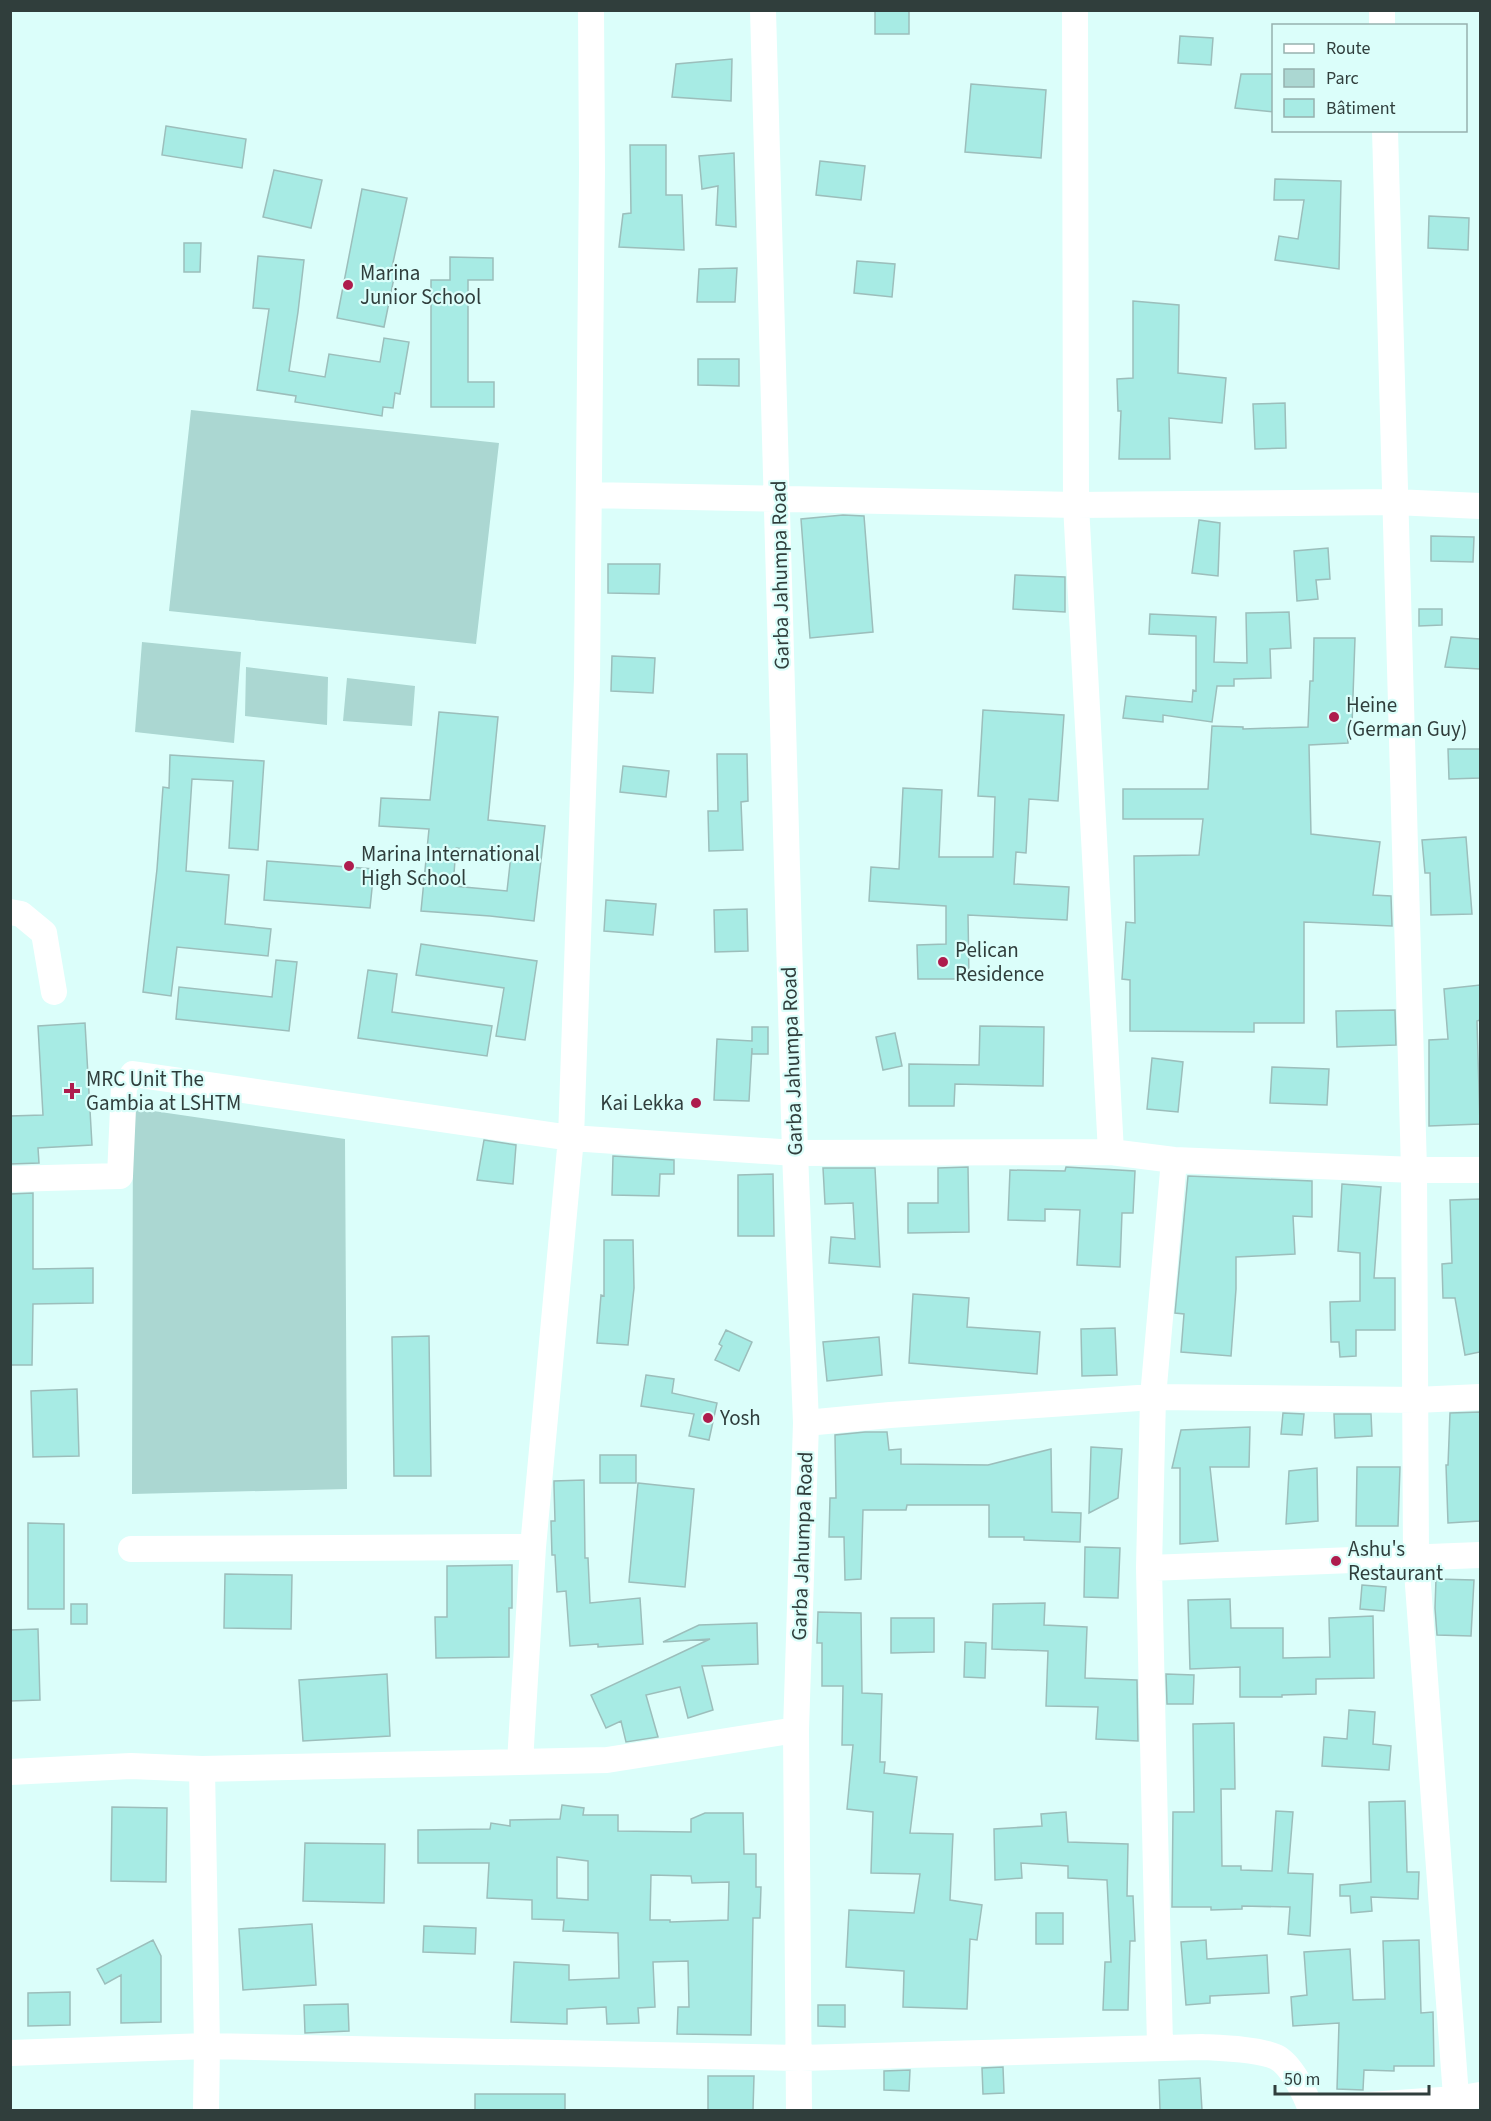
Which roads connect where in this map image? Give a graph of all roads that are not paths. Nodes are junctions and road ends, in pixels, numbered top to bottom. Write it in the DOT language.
graph roads {
  1 [pos="591,10"];
  2 [pos="763,10"];
  3 [pos="1075,10"];
  4 [pos="1385,132"];
  5 [pos="589,495"];
  6 [pos="778,499"];
  7 [pos="1395,502"];
  8 [pos="1076,506"];
  9 [pos="1480,506"];
  10 [pos="10,912"];
  11 [pos="54,992"];
  12 [pos="571,1138"];
  13 [pos="1111,1152"];
  14 [pos="795,1153"];
  15 [pos="1174,1160"];
  16 [pos="1414,1170"];
  17 [pos="1480,1170"];
  18 [pos="10,1179"];
  19 [pos="1153,1396"];
  20 [pos="1480,1397"];
  21 [pos="1416,1400"];
  22 [pos="806,1423"];
  23 [pos="533,1547"];
  24 [pos="131,1549"];
  25 [pos="1480,1555"];
  26 [pos="1416,1558"];
  27 [pos="1149,1568"];
  28 [pos="796,1731"];
  29 [pos="520,1762"];
  30 [pos="202,1769"];
  31 [pos="10,1772"];
  32 [pos="207,2046"];
  33 [pos="1160,2046"];
  34 [pos="10,2053"];
  35 [pos="800,2058"];
  36 [pos="1464,2101"];
  37 [pos="206,2110"];
  38 [pos="799,2110"];
  39 [pos="1311,2110"];
  1 -- 5 [label="street"];
  2 -- 6 [label="street, Garba Jahumpa Road"];
  3 -- 8 [label="street"];
  4 -- 7 [label="street"];
  5 -- 6 [label="street"];
  5 -- 12 [label="street"];
  6 -- 8 [label="street"];
  6 -- 14 [label="street, Garba Jahumpa Road"];
  7 -- 8 [label="street"];
  7 -- 9 [label="street"];
  7 -- 16 [label="street"];
  8 -- 13 [label="street"];
  10 -- 11 [label="street"];
  12 -- 14 [label="street"];
  12 -- 18 [label="street"];
  12 -- 23 [label="street"];
  13 -- 14 [label="street"];
  13 -- 15 [label="street"];
  14 -- 22 [label="street, Garba Jahumpa Road"];
  15 -- 16 [label="street"];
  15 -- 19 [label="street"];
  16 -- 17 [label="street"];
  16 -- 21 [label="street"];
  19 -- 21 [label="street"];
  19 -- 22 [label="street"];
  19 -- 27 [label="street"];
  20 -- 21 [label="street"];
  21 -- 26 [label="street"];
  22 -- 28 [label="street, Garba Jahumpa Road"];
  23 -- 24 [label="street"];
  23 -- 29 [label="street"];
  25 -- 26 [label="street"];
  26 -- 27 [label="street"];
  26 -- 36 [label="street"];
  27 -- 33 [label="street"];
  28 -- 29 [label="street"];
  28 -- 35 [label="street, Garba Jahumpa Road"];
  29 -- 30 [label="street"];
  30 -- 31 [label="street"];
  30 -- 32 [label="street"];
  32 -- 34 [label="street"];
  32 -- 35 [label="street"];
  32 -- 37 [label="street"];
  33 -- 35 [label="street"];
  33 -- 39 [label="street"];
  35 -- 38 [label="street, Garba Jahumpa Road"];
  36 -- 39 [label="street"];
}
